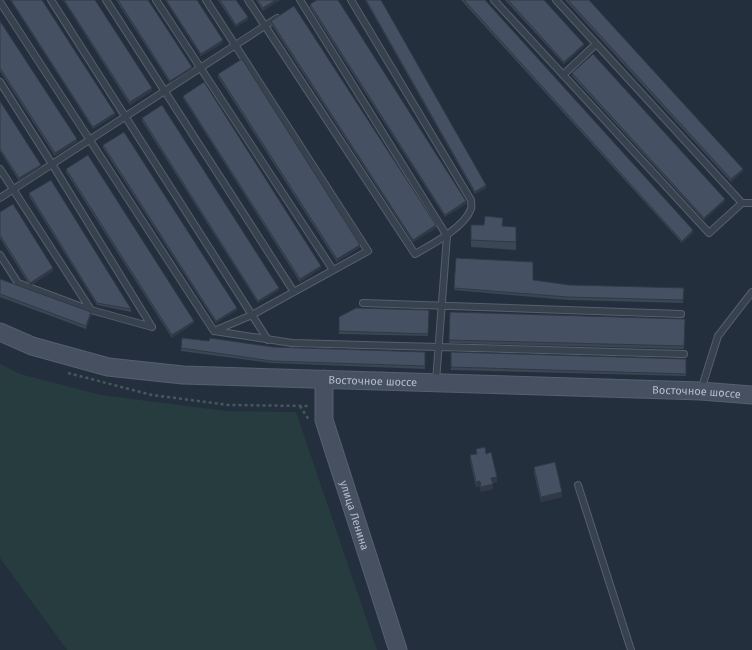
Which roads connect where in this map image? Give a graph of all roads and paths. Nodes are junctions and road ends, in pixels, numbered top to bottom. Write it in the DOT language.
graph roads {
  1 [pos="51,0"];
  2 [pos="106,0"];
  3 [pos="156,0"];
  4 [pos="206,0"];
  5 [pos="248,0"];
  6 [pos="351,0"];
  7 [pos="494,0"];
  8 [pos="556,0"];
  9 [pos="302,1"];
  10 [pos="0,2"];
  11 [pos="295,6"];
  12 [pos="283,14"];
  13 [pos="265,26"];
  14 [pos="596,44"];
  15 [pos="235,45"];
  16 [pos="200,68"];
  17 [pos="563,75"];
  18 [pos="0,82"];
  19 [pos="164,91"];
  20 [pos="125,116"];
  21 [pos="90,140"];
  22 [pos="52,164"];
  23 [pos="0,169"];
  24 [pos="13,189"];
  25 [pos="0,198"];
  26 [pos="742,203"];
  27 [pos="752,203"];
  28 [pos="447,236"];
  29 [pos="0,254"];
  30 [pos="333,270"];
  31 [pos="294,292"];
  32 [pos="752,292"];
  33 [pos="363,303"];
  34 [pos="442,305"];
  35 [pos="91,310"];
  36 [pos="681,314"];
  37 [pos="252,315"];
  38 [pos="214,331"];
  39 [pos="0,332"];
  40 [pos="268,340"];
  41 [pos="439,347"];
  42 [pos="684,354"];
  43 [pos="324,379"];
  44 [pos="436,382"];
  45 [pos="701,391"];
  46 [pos="752,395"];
  47 [pos="578,485"];
  48 [pos="398,650"];
  49 [pos="631,650"];
  1 -- 20 [label="lane"];
  2 -- 19 [label="lane"];
  3 -- 16 [label="lane"];
  4 -- 15 [label="lane"];
  5 -- 13 [label="lane"];
  6 -- 28 [label="lane"];
  7 -- 17 [label="lane"];
  8 -- 14 [label="lane"];
  9 -- 11 [label="lane"];
  9 -- 28 [label="lane"];
  10 -- 21 [label="lane"];
  12 -- 13 [label="lane"];
  13 -- 15 [label="lane"];
  13 -- 28 [label="lane"];
  14 -- 17 [label="lane"];
  14 -- 26 [label="lane"];
  15 -- 16 [label="lane"];
  15 -- 30 [label="lane"];
  16 -- 19 [label="lane"];
  16 -- 30 [label="lane"];
  17 -- 26 [label="lane"];
  18 -- 22 [label="lane"];
  19 -- 20 [label="lane"];
  19 -- 31 [label="lane"];
  20 -- 21 [label="lane"];
  20 -- 37 [label="lane"];
  21 -- 22 [label="lane"];
  21 -- 38 [label="lane"];
  22 -- 24 [label="lane"];
  22 -- 35 [label="lane"];
  23 -- 24 [label="lane"];
  24 -- 25 [label="lane"];
  24 -- 35 [label="lane"];
  26 -- 27 [label="lane"];
  28 -- 34 [label="lane"];
  29 -- 35 [label="lane"];
  30 -- 31 [label="lane"];
  31 -- 37 [label="lane"];
  32 -- 45 [label="lane"];
  33 -- 34 [label="lane"];
  34 -- 36 [label="lane"];
  34 -- 41 [label="lane"];
  37 -- 38 [label="lane"];
  37 -- 40 [label="lane"];
  38 -- 40 [label="lane"];
  39 -- 43 [label="main road, Восточное шоссе"];
  40 -- 41 [label="lane"];
  41 -- 42 [label="lane"];
  41 -- 44 [label="lane"];
  43 -- 44 [label="main road, Восточное шоссе"];
  43 -- 48 [label="main road, улица Ленина"];
  44 -- 45 [label="main road, Восточное шоссе"];
  45 -- 46 [label="main road, Восточное шоссе"];
  47 -- 49 [label="lane"];
}
